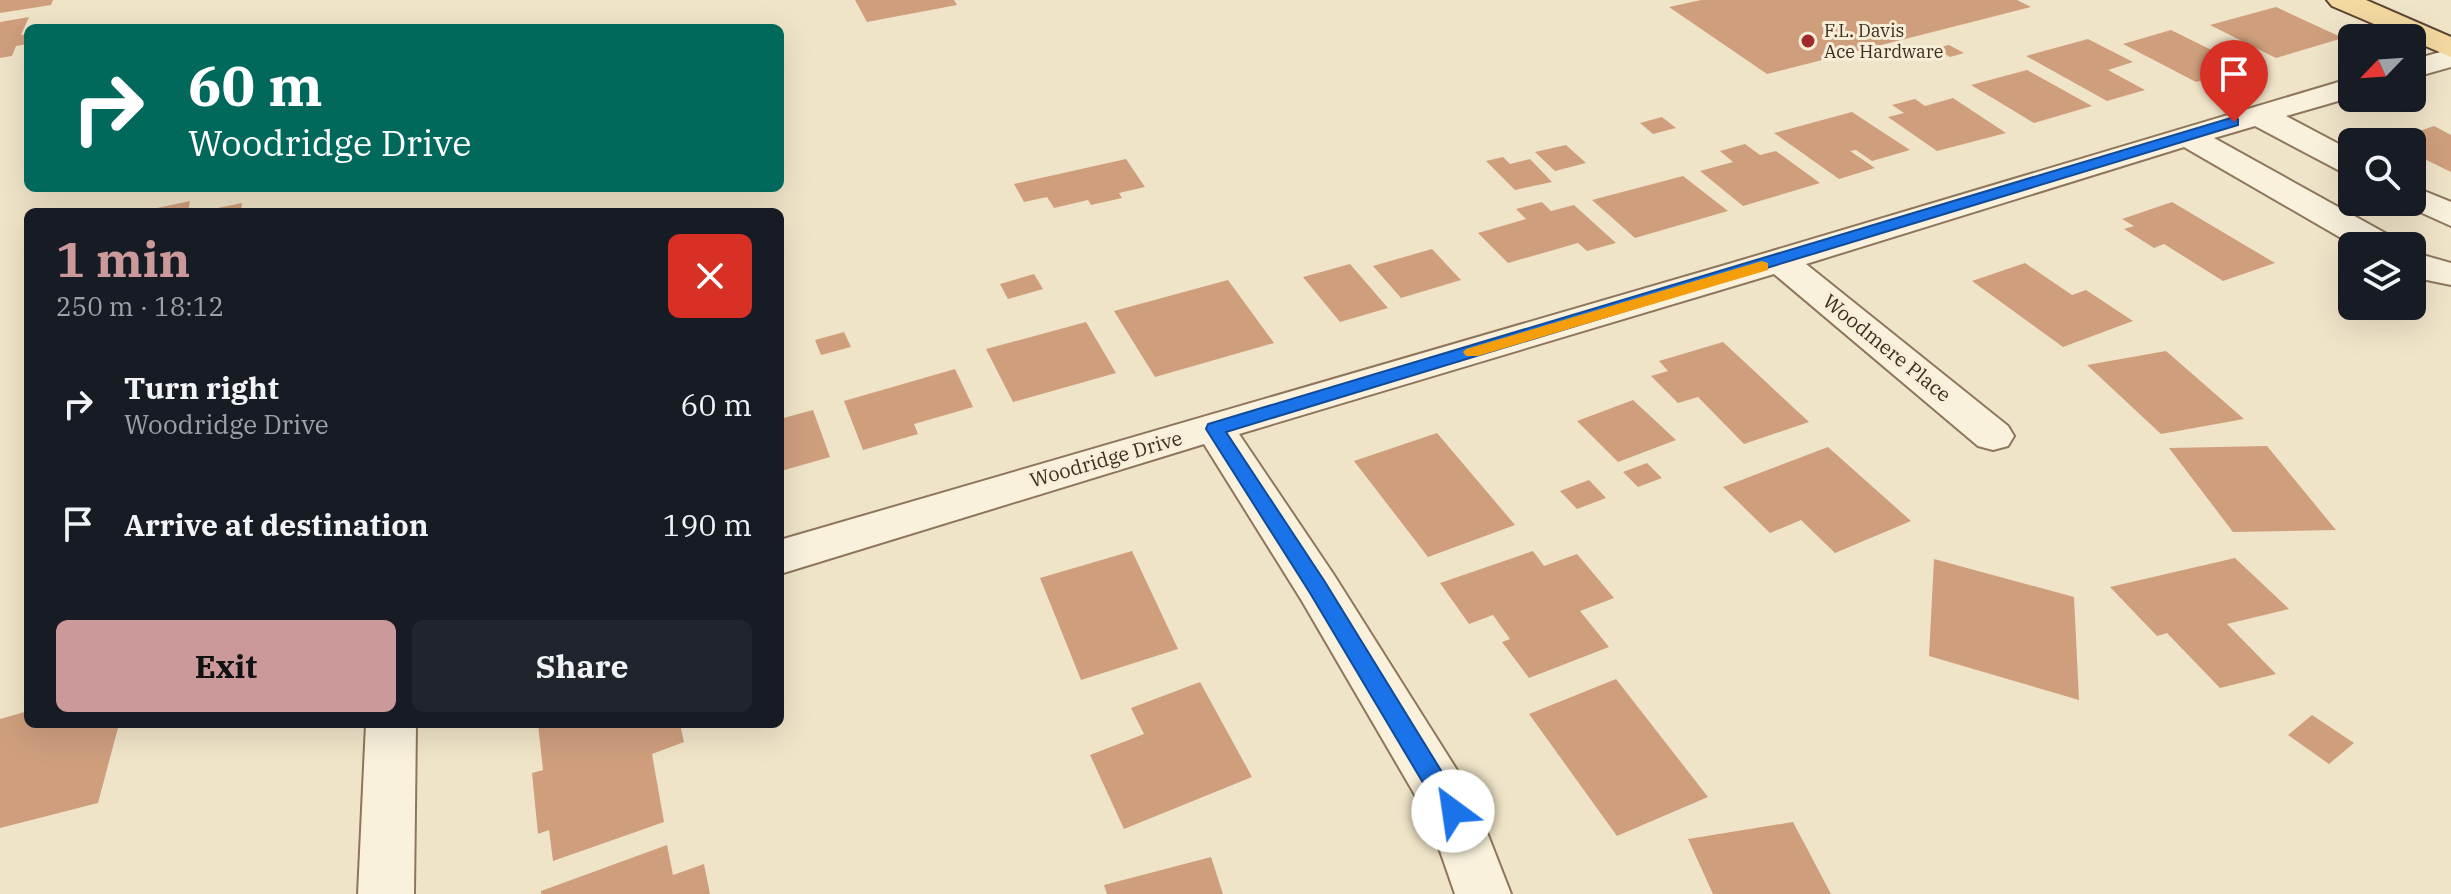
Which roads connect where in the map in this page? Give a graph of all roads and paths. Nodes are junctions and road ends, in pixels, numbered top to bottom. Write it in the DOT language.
graph roads {
  1 [pos="2342,0"];
  2 [pos="2451,48"];
  3 [pos="2451,58"];
  4 [pos="2426,65"];
  5 [pos="2338,91"];
  6 [pos="2257,114"];
  7 [pos="2187,136"];
  8 [pos="2338,157"];
  9 [pos="2426,203"];
  10 [pos="2451,216"];
  11 [pos="2356,232"];
  12 [pos="1780,261"];
  13 [pos="2426,269"];
  14 [pos="2451,274"];
  15 [pos="1215,429"];
  16 [pos="1993,436"];
  17 [pos="784,556"];
  18 [pos="391,728"];
  19 [pos="386,894"];
  20 [pos="1483,894"];
  1 -- 2 [label="main road"];
  3 -- 4 [label="street"];
  5 -- 6 [label="street, Woodridge Drive"];
  6 -- 7 [label="street, Woodridge Drive"];
  6 -- 8 [label="street"];
  7 -- 11 [label="street"];
  7 -- 12 [label="street, Woodridge Drive"];
  9 -- 10 [label="street"];
  12 -- 15 [label="street, Woodridge Drive"];
  12 -- 16 [label="street, Woodmere Place"];
  13 -- 14 [label="street"];
  15 -- 17 [label="street, Woodridge Drive"];
  15 -- 20 [label="street"];
  18 -- 19 [label="street"];
}
